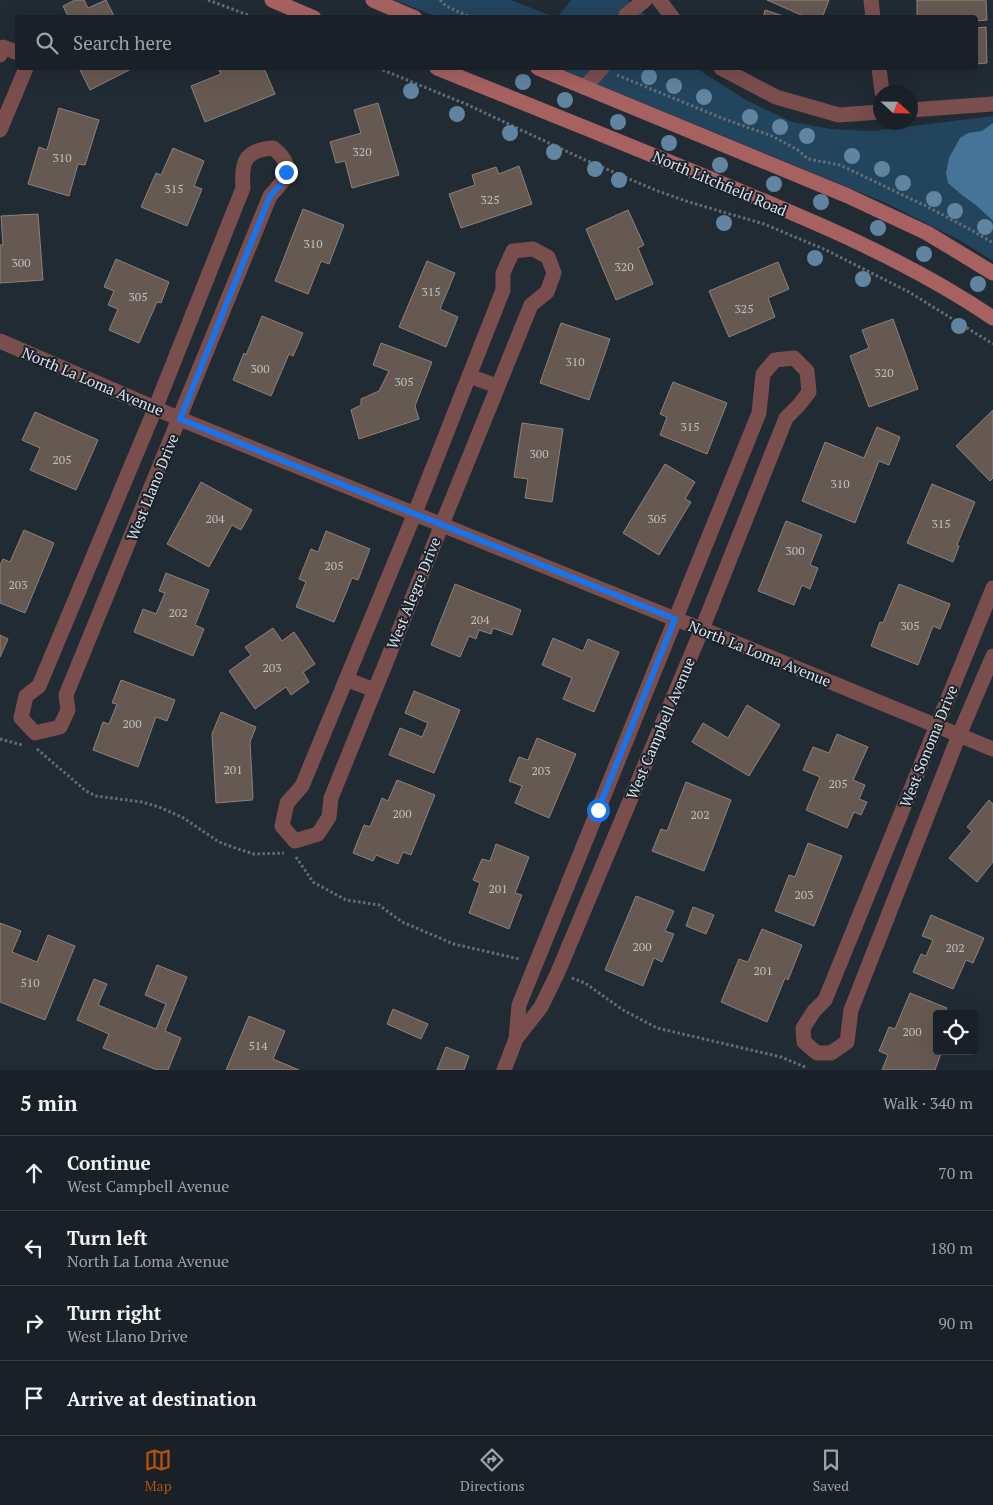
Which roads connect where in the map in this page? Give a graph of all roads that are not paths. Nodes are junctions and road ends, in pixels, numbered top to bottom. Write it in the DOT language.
graph roads {
  1 [pos="272,0"];
  2 [pos="373,0"];
  3 [pos="645,0"];
  4 [pos="658,0"];
  5 [pos="872,0"];
  6 [pos="307,15"];
  7 [pos="409,15"];
  8 [pos="626,15"];
  9 [pos="670,15"];
  10 [pos="873,15"];
  11 [pos="15,53"];
  12 [pos="0,55"];
  13 [pos="25,70"];
  14 [pos="442,70"];
  15 [pos="543,70"];
  16 [pos="600,70"];
  17 [pos="725,70"];
  18 [pos="879,70"];
  19 [pos="881,85"];
  20 [pos="585,87"];
  21 [pos="993,104"];
  22 [pos="918,109"];
  23 [pos="873,113"];
  24 [pos="0,130"];
  25 [pos="211,269"];
  26 [pos="993,273"];
  27 [pos="237,279"];
  28 [pos="993,318"];
  29 [pos="0,341"];
  30 [pos="469,376"];
  31 [pos="497,386"];
  32 [pos="155,408"];
  33 [pos="180,419"];
  34 [pos="730,486"];
  35 [pos="755,496"];
  36 [pos="415,513"];
  37 [pos="441,524"];
  38 [pos="86,574"];
  39 [pos="112,584"];
  40 [pos="992,595"];
  41 [pos="675,619"];
  42 [pos="702,628"];
  43 [pos="993,656"];
  44 [pos="346,679"];
  45 [pos="374,690"];
  46 [pos="936,726"];
  47 [pos="959,735"];
  48 [pos="993,749"];
  49 [pos="598,810"];
  50 [pos="621,821"];
  51 [pos="868,895"];
  52 [pos="893,904"];
  53 [pos="516,1039"];
  54 [pos="504,1070"];
  1 -- 6 [label="main road"];
  2 -- 7 [label="main road"];
  3 -- 8 [label="street"];
  4 -- 9 [label="street"];
  5 -- 10 [label="street"];
  11 -- 12 [label="street"];
  13 -- 24 [label="street"];
  14 -- 28 [label="main road, North Litchfield Road"];
  15 -- 20 [label="main road"];
  16 -- 20 [label="street"];
  17 -- 23 [label="street"];
  18 -- 19 [label="street"];
  20 -- 26 [label="main road"];
  21 -- 22 [label="street"];
  25 -- 27 [label="street"];
  25 -- 27 [label="street, West Llano Drive"];
  25 -- 32 [label="street, West Llano Drive"];
  27 -- 33 [label="street, West Llano Drive"];
  29 -- 32 [label="street, North La Loma Avenue"];
  30 -- 31 [label="street"];
  30 -- 31 [label="street, West Alegre Drive"];
  30 -- 36 [label="street, West Alegre Drive"];
  31 -- 37 [label="street, West Alegre Drive"];
  32 -- 33 [label="street, North La Loma Avenue"];
  32 -- 38 [label="street, West Llano Drive"];
  33 -- 36 [label="street, North La Loma Avenue"];
  33 -- 39 [label="street, West Llano Drive"];
  34 -- 35 [label="street"];
  34 -- 35 [label="street, West Campbell Avenue"];
  34 -- 41 [label="street, West Campbell Avenue"];
  35 -- 42 [label="street, West Campbell Avenue"];
  36 -- 37 [label="street, North La Loma Avenue"];
  36 -- 44 [label="street, West Alegre Drive"];
  37 -- 41 [label="street, North La Loma Avenue"];
  37 -- 45 [label="street, West Alegre Drive"];
  38 -- 39 [label="street"];
  38 -- 39 [label="street, West Llano Drive"];
  40 -- 46 [label="street, West Sonoma Drive"];
  41 -- 42 [label="street, North La Loma Avenue"];
  41 -- 49 [label="street, West Campbell Avenue"];
  42 -- 46 [label="street, North La Loma Avenue"];
  42 -- 50 [label="street, West Campbell Avenue"];
  43 -- 47 [label="street, West Sonoma Drive"];
  44 -- 45 [label="street"];
  44 -- 45 [label="street, West Alegre Drive"];
  46 -- 47 [label="street, North La Loma Avenue"];
  46 -- 51 [label="street, West Sonoma Drive"];
  47 -- 48 [label="street, North La Loma Avenue"];
  47 -- 52 [label="street, West Sonoma Drive"];
  49 -- 50 [label="street"];
  49 -- 53 [label="street, West Campbell Avenue"];
  50 -- 53 [label="street, West Campbell Avenue"];
  51 -- 52 [label="street"];
  51 -- 52 [label="street, West Sonoma Drive"];
  53 -- 54 [label="street, West Campbell Avenue"];
}
